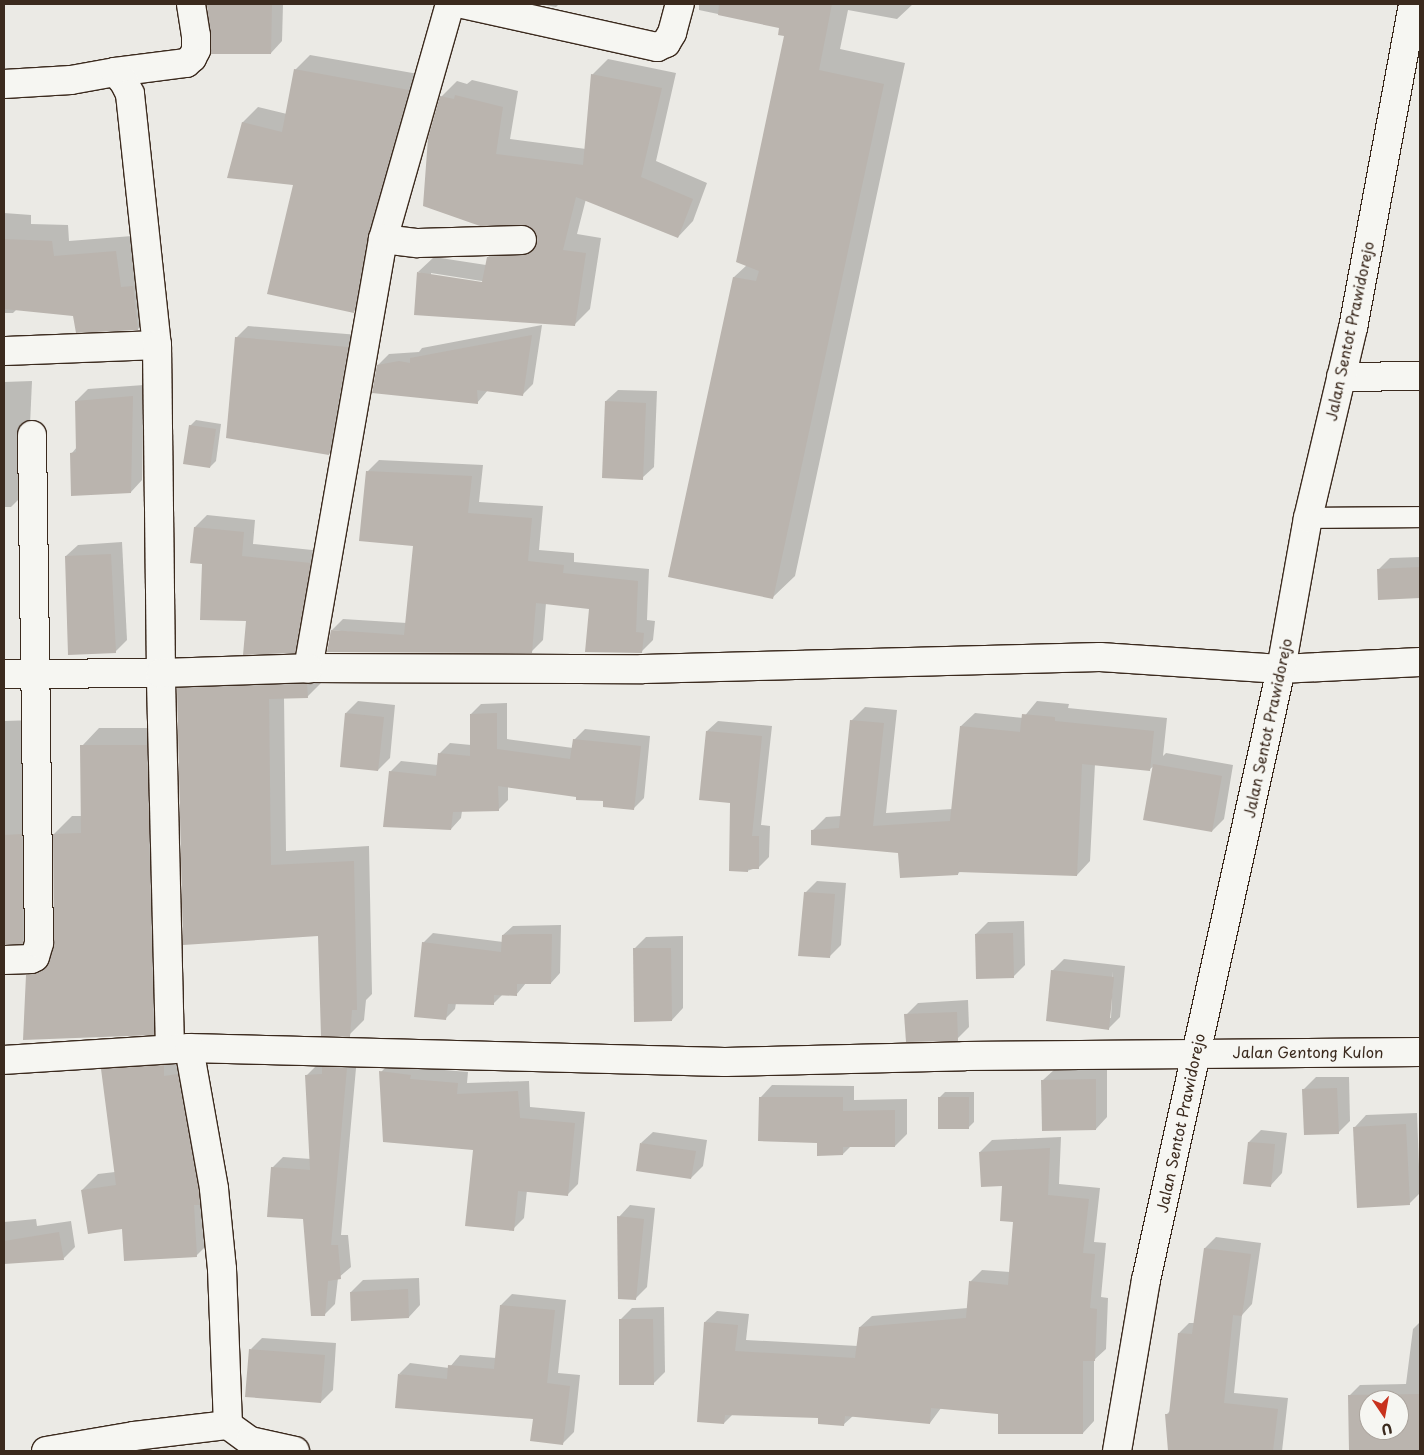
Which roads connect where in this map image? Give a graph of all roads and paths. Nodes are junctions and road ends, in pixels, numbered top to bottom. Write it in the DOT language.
graph roads {
  1 [pos="191,4"];
  2 [pos="450,4"];
  3 [pos="464,4"];
  4 [pos="680,4"];
  5 [pos="1413,4"];
  6 [pos="115,72"];
  7 [pos="4,84"];
  8 [pos="383,239"];
  9 [pos="522,240"];
  10 [pos="157,344"];
  11 [pos="4,351"];
  12 [pos="1420,376"];
  13 [pos="1341,377"];
  14 [pos="32,435"];
  15 [pos="1420,517"];
  16 [pos="1308,518"];
  17 [pos="1420,662"];
  18 [pos="308,668"];
  19 [pos="1281,669"];
  20 [pos="161,673"];
  21 [pos="4,674"];
  22 [pos="33,674"];
  23 [pos="4,960"];
  24 [pos="180,1048"];
  25 [pos="1420,1052"];
  26 [pos="1196,1053"];
  27 [pos="4,1060"];
  28 [pos="228,1425"];
  29 [pos="46,1451"];
  30 [pos="295,1451"];
  31 [pos="1117,1451"];
  1 -- 6 [label="street"];
  2 -- 8 [label="street"];
  3 -- 4 [label="street"];
  5 -- 13 [label="street, Jalan Sentot Prawidorejo"];
  6 -- 7 [label="street"];
  6 -- 10 [label="street"];
  8 -- 9 [label="street"];
  8 -- 18 [label="street"];
  10 -- 11 [label="street"];
  10 -- 20 [label="street"];
  12 -- 13 [label="street"];
  13 -- 16 [label="street, Jalan Sentot Prawidorejo"];
  14 -- 22 [label="street"];
  15 -- 16 [label="lane"];
  16 -- 19 [label="street, Jalan Sentot Prawidorejo"];
  17 -- 19 [label="street"];
  18 -- 19 [label="street"];
  18 -- 20 [label="street"];
  19 -- 26 [label="street, Jalan Sentot Prawidorejo"];
  20 -- 22 [label="street"];
  20 -- 24 [label="street"];
  21 -- 22 [label="street"];
  22 -- 23 [label="street"];
  24 -- 26 [label="street, Jalan Gentong Kulon"];
  24 -- 27 [label="street, Jalan Gentong Kulon"];
  24 -- 28 [label="street"];
  25 -- 26 [label="street, Jalan Gentong Kulon"];
  26 -- 31 [label="street, Jalan Sentot Prawidorejo"];
  28 -- 29 [label="street"];
  28 -- 30 [label="street"];
}
